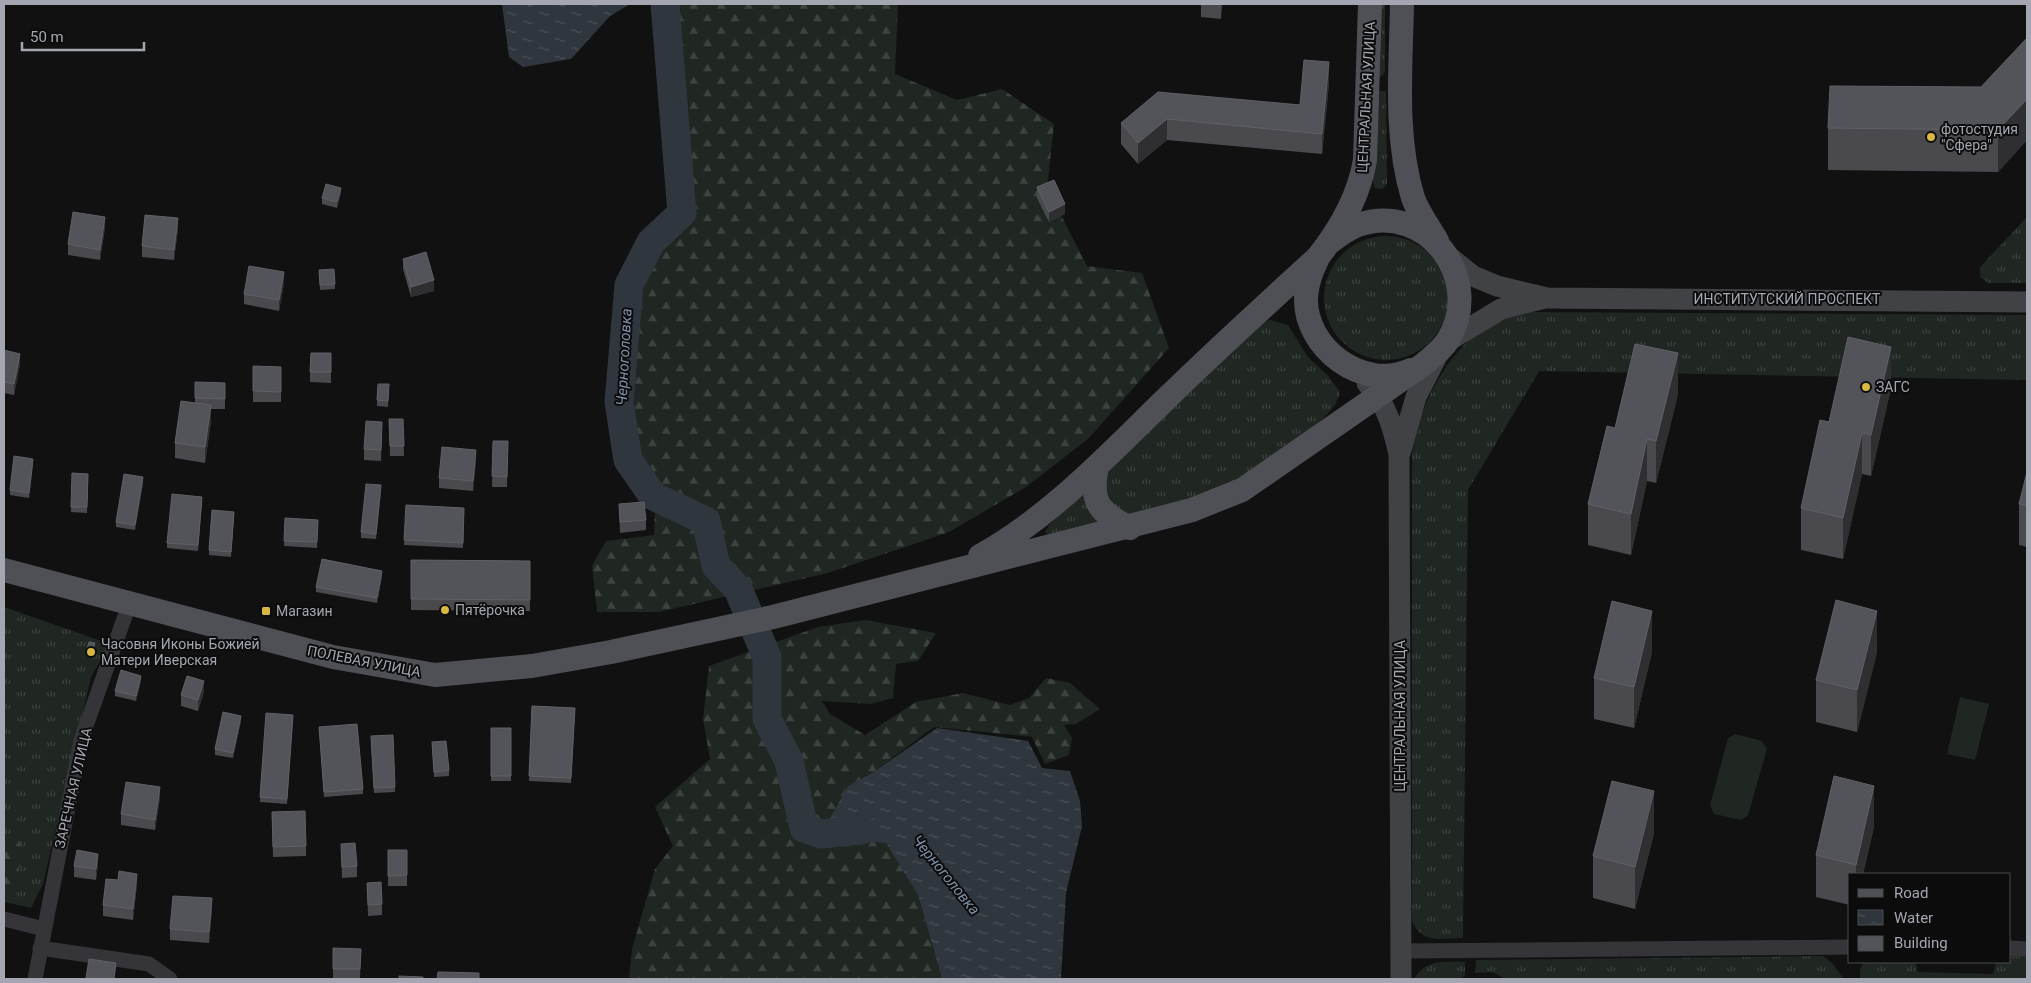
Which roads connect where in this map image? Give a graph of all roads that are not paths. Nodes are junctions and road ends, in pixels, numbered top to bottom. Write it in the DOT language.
graph roads {
  1 [pos="1370,4"];
  2 [pos="1402,4"];
  3 [pos="1324,250"];
  4 [pos="1444,251"];
  5 [pos="1547,298"];
  6 [pos="2027,302"];
  7 [pos="1437,352"];
  8 [pos="1350,368"];
  9 [pos="1378,395"];
  10 [pos="1400,454"];
  11 [pos="1097,466"];
  12 [pos="1130,528"];
  13 [pos="957,569"];
  14 [pos="4,570"];
  15 [pos="130,602"];
  16 [pos="4,919"];
  17 [pos="44,929"];
  18 [pos="1848,947"];
  19 [pos="40,948"];
  20 [pos="2011,948"];
  21 [pos="2027,949"];
  22 [pos="1401,951"];
  23 [pos="35,979"];
  24 [pos="170,979"];
  25 [pos="1401,979"];
  1 -- 3 [label="main road, ЦЕНТРАЛЬНАЯ УЛИЦА"];
  2 -- 4 [label="main road"];
  3 -- 4 [label="main road"];
  3 -- 8 [label="main road"];
  3 -- 11 [label="main road"];
  4 -- 5 [label="street"];
  4 -- 7 [label="main road"];
  5 -- 6 [label="street, ИНСТИТУТСКИЙ ПРОСПЕКТ"];
  5 -- 7 [label="street"];
  7 -- 8 [label="main road"];
  7 -- 9 [label="main road"];
  7 -- 10 [label="street"];
  8 -- 9 [label="street"];
  9 -- 10 [label="street"];
  9 -- 12 [label="main road"];
  10 -- 22 [label="street, ЦЕНТРАЛЬНАЯ УЛИЦА"];
  11 -- 12 [label="main road"];
  11 -- 13 [label="main road"];
  12 -- 13 [label="main road"];
  13 -- 15 [label="main road, ПОЛЕВАЯ УЛИЦА"];
  14 -- 15 [label="main road, ПОЛЕВАЯ УЛИЦА"];
  15 -- 17 [label="street, ЗАРЕЧНАЯ УЛИЦА"];
  16 -- 17 [label="street"];
  17 -- 19 [label="street, ЗАРЕЧНАЯ УЛИЦА"];
  18 -- 22 [label="street"];
  19 -- 23 [label="street, ЗАРЕЧНАЯ УЛИЦА"];
  19 -- 24 [label="street"];
  20 -- 21 [label="street"];
  22 -- 25 [label="street, ЦЕНТРАЛЬНАЯ УЛИЦА"];
}
